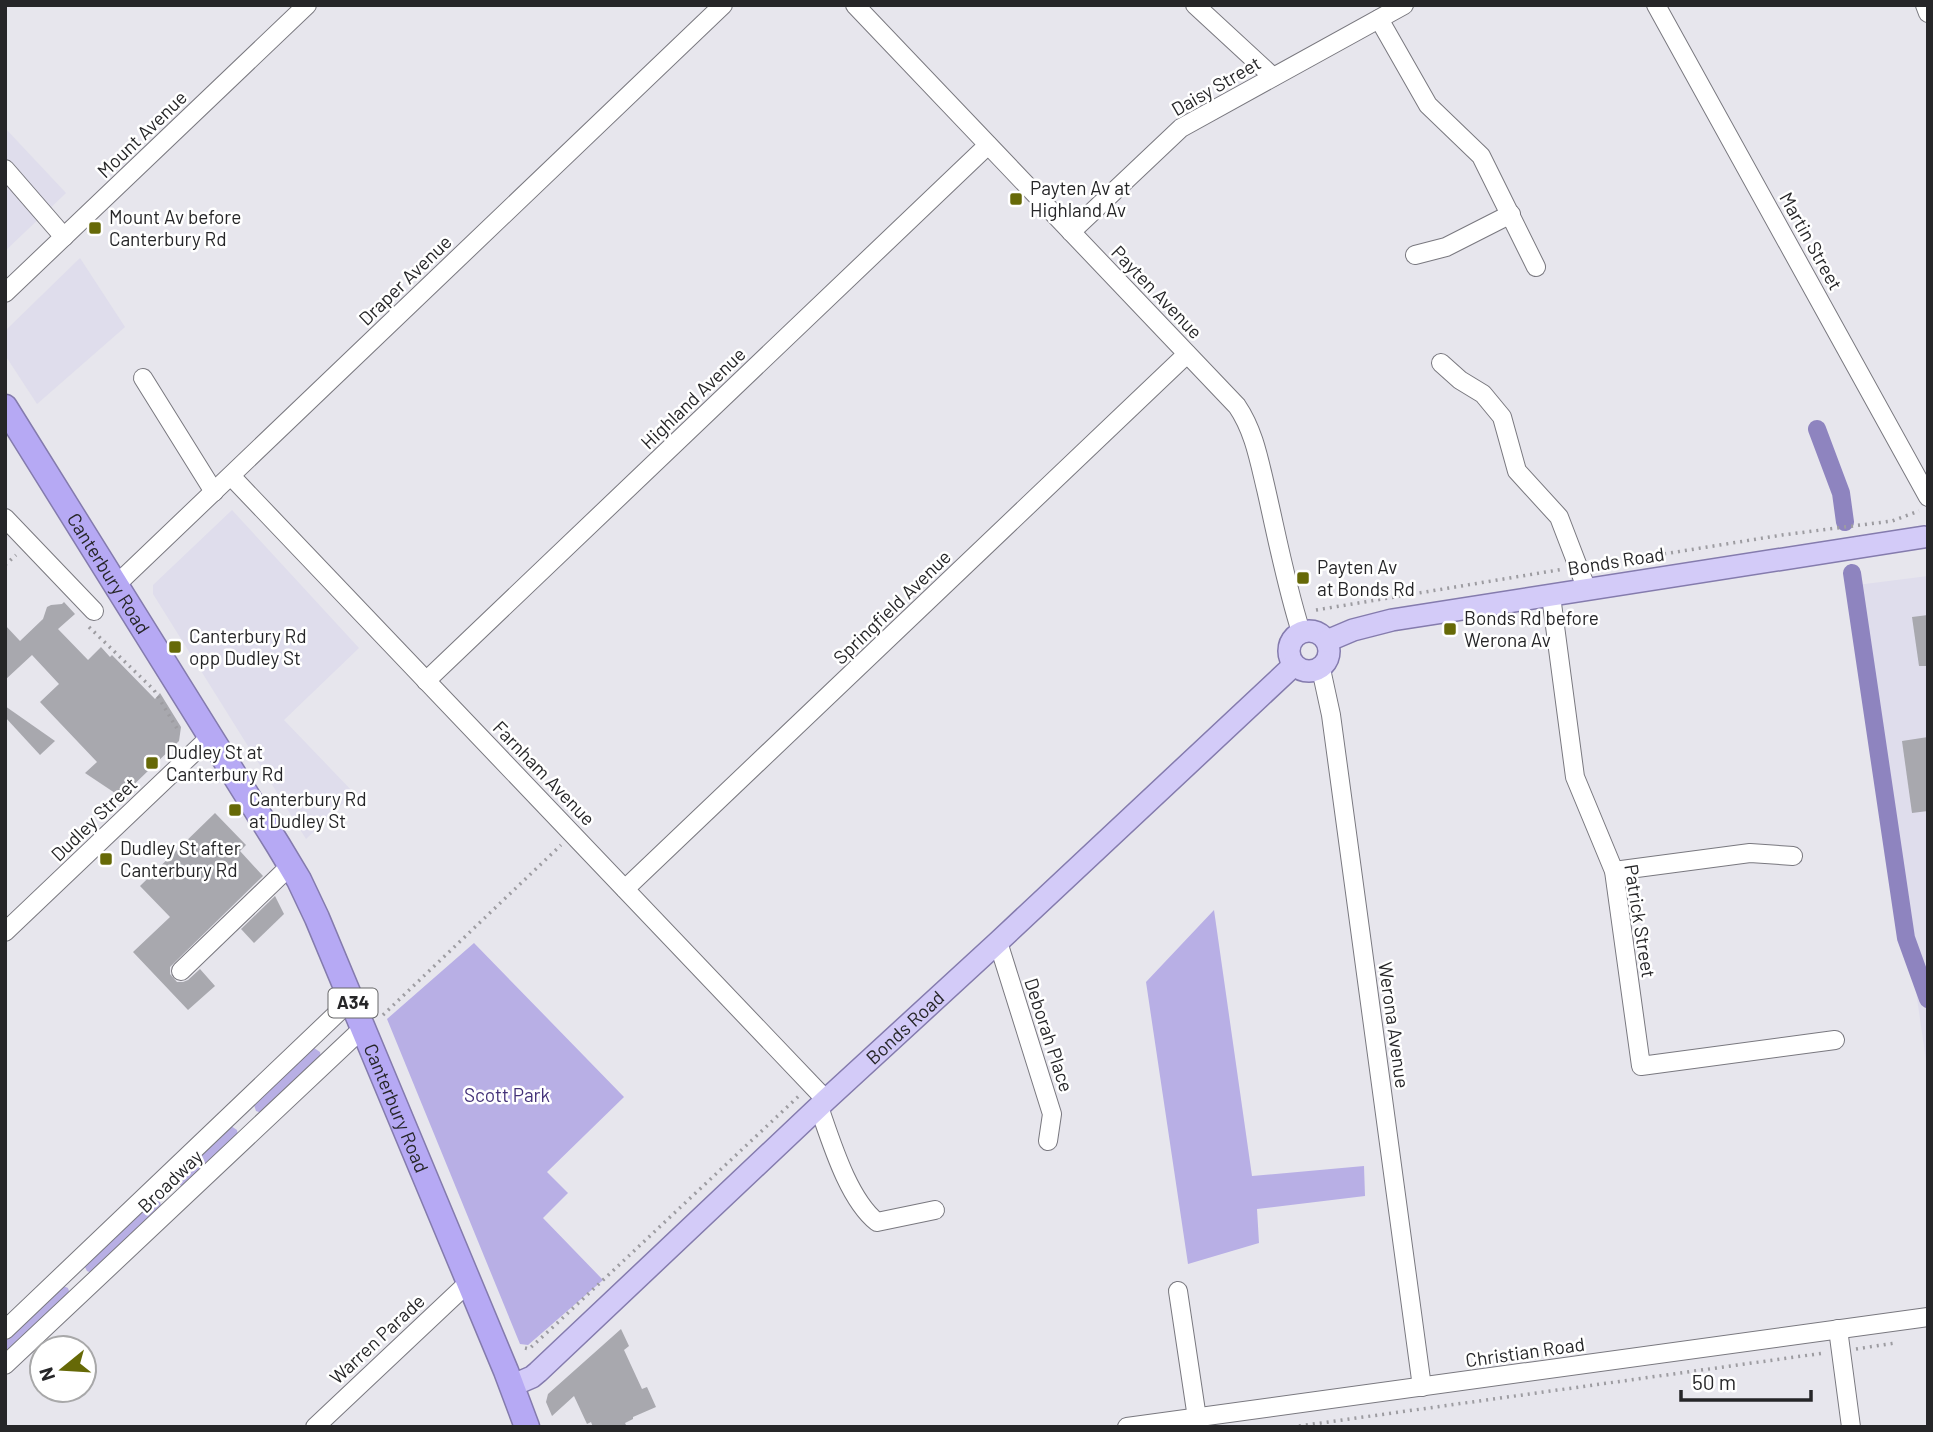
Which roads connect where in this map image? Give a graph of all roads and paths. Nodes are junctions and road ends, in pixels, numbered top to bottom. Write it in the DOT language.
graph roads {
  1 [pos="307,5"];
  2 [pos="723,5"];
  3 [pos="855,5"];
  4 [pos="1195,5"];
  5 [pos="1404,5"];
  6 [pos="1656,5"];
  7 [pos="1925,5"];
  8 [pos="1928,13"];
  9 [pos="1379,19"];
  10 [pos="1273,77"];
  11 [pos="988,145"];
  12 [pos="5,169"];
  13 [pos="1511,214"];
  14 [pos="1071,232"];
  15 [pos="64,237"];
  16 [pos="1415,255"];
  17 [pos="1536,267"];
  18 [pos="5,293"];
  19 [pos="1188,354"];
  20 [pos="1441,363"];
  21 [pos="143,378"];
  22 [pos="5,407"];
  23 [pos="231,477"];
  24 [pos="214,492"];
  25 [pos="1928,497"];
  26 [pos="8,527"];
  27 [pos="1924,528"];
  28 [pos="16,555"];
  29 [pos="5,565"];
  30 [pos="1578,567"];
  31 [pos="116,584"];
  32 [pos="1587,590"];
  33 [pos="1551,596"];
  34 [pos="1316,610"];
  35 [pos="94,611"];
  36 [pos="1301,632"];
  37 [pos="1327,641"];
  38 [pos="1294,665"];
  39 [pos="1321,669"];
  40 [pos="426,681"];
  41 [pos="154,690"];
  42 [pos="179,732"];
  43 [pos="211,736"];
  44 [pos="572,834"];
  45 [pos="1793,856"];
  46 [pos="290,866"];
  47 [pos="1614,871"];
  48 [pos="625,889"];
  49 [pos="5,932"];
  50 [pos="998,942"];
  51 [pos="181,971"];
  52 [pos="351,1000"];
  53 [pos="373,1021"];
  54 [pos="313,1035"];
  55 [pos="1835,1040"];
  56 [pos="333,1056"];
  57 [pos="819,1097"];
  58 [pos="237,1110"];
  59 [pos="254,1129"];
  60 [pos="1048,1141"];
  61 [pos="160,1182"];
  62 [pos="179,1202"];
  63 [pos="935,1210"];
  64 [pos="68,1270"];
  65 [pos="469,1282"];
  66 [pos="86,1289"];
  67 [pos="1178,1291"];
  68 [pos="1928,1317"];
  69 [pos="5,1329"];
  70 [pos="1838,1329"];
  71 [pos="1895,1343"];
  72 [pos="525,1348"];
  73 [pos="1841,1351"];
  74 [pos="5,1365"];
  75 [pos="512,1386"];
  76 [pos="1422,1387"];
  77 [pos="1197,1418"];
  78 [pos="315,1427"];
  79 [pos="527,1427"];
  80 [pos="1127,1427"];
  81 [pos="1292,1427"];
  82 [pos="1851,1427"];
  1 -- 15 [label="street, Mount Avenue"];
  2 -- 23 [label="street, Draper Avenue"];
  3 -- 11 [label="street, Payten Avenue"];
  4 -- 10 [label="street"];
  5 -- 9 [label="street, Daisy Street"];
  6 -- 25 [label="street, Martin Street"];
  7 -- 8 [label="street"];
  9 -- 10 [label="street, Daisy Street"];
  9 -- 13 [label="street"];
  10 -- 14 [label="street, Daisy Street"];
  11 -- 14 [label="street, Payten Avenue"];
  11 -- 40 [label="street, Highland Avenue"];
  12 -- 15 [label="street"];
  13 -- 16 [label="street"];
  13 -- 17 [label="street"];
  14 -- 19 [label="street, Payten Avenue"];
  15 -- 18 [label="street, Mount Avenue"];
  19 -- 36 [label="street, Payten Avenue"];
  19 -- 48 [label="street, Springfield Avenue"];
  20 -- 30 [label="street"];
  21 -- 24 [label="street"];
  22 -- 31 [label="highway, Canterbury Road / A34"];
  23 -- 24 [label="street, Draper Avenue"];
  23 -- 40 [label="street, Farnham Avenue"];
  24 -- 31 [label="street, Draper Avenue"];
  26 -- 35 [label="street"];
  27 -- 30 [label="path, Bonds Road"];
  27 -- 32 [label="main road, Bonds Road"];
  28 -- 29 [label="path"];
  30 -- 32 [label="street"];
  30 -- 34 [label="path, Bonds Road"];
  31 -- 43 [label="highway, Canterbury Road / A34"];
  32 -- 33 [label="main road, Bonds Road"];
  33 -- 37 [label="main road, Bonds Road"];
  33 -- 47 [label="street, Patrick Street"];
  36 -- 37 [label="main road"];
  36 -- 38 [label="main road"];
  37 -- 39 [label="main road"];
  38 -- 39 [label="main road"];
  38 -- 50 [label="main road, Bonds Road"];
  39 -- 76 [label="street, Werona Avenue"];
  40 -- 44 [label="street, Farnham Avenue"];
  41 -- 42 [label="path"];
  43 -- 46 [label="highway, Canterbury Road / A34"];
  43 -- 49 [label="street, Dudley Street"];
  44 -- 48 [label="street, Farnham Avenue"];
  44 -- 53 [label="path"];
  45 -- 47 [label="street"];
  46 -- 51 [label="street"];
  46 -- 52 [label="highway, Canterbury Road / A34"];
  47 -- 55 [label="street, Patrick Street"];
  48 -- 57 [label="street, Farnham Avenue"];
  50 -- 57 [label="main road, Bonds Road"];
  50 -- 60 [label="street, Deborah Place"];
  52 -- 53 [label="highway, Canterbury Road / A34"];
  52 -- 54 [label="street, Broadway"];
  53 -- 56 [label="street, Broadway"];
  53 -- 65 [label="highway, Canterbury Road / A34"];
  54 -- 56 [label="street"];
  54 -- 58 [label="street, Broadway"];
  56 -- 59 [label="street, Broadway"];
  57 -- 63 [label="street"];
  57 -- 72 [label="path"];
  57 -- 75 [label="main road, Bonds Road"];
  58 -- 59 [label="street"];
  58 -- 61 [label="street, Broadway"];
  59 -- 62 [label="street, Broadway"];
  61 -- 62 [label="street"];
  61 -- 64 [label="street, Broadway"];
  62 -- 66 [label="street, Broadway"];
  64 -- 66 [label="street"];
  64 -- 69 [label="street, Broadway"];
  65 -- 75 [label="highway, Canterbury Road / A34"];
  65 -- 78 [label="street, Warren Parade"];
  66 -- 74 [label="street, Broadway"];
  67 -- 77 [label="street"];
  68 -- 70 [label="street, Christian Road"];
  70 -- 73 [label="street"];
  70 -- 76 [label="street, Christian Road"];
  71 -- 73 [label="path"];
  73 -- 81 [label="path"];
  73 -- 82 [label="street"];
  75 -- 79 [label="highway, Canterbury Road / A34"];
  76 -- 77 [label="street, Christian Road"];
  77 -- 80 [label="street, Christian Road"];
}
